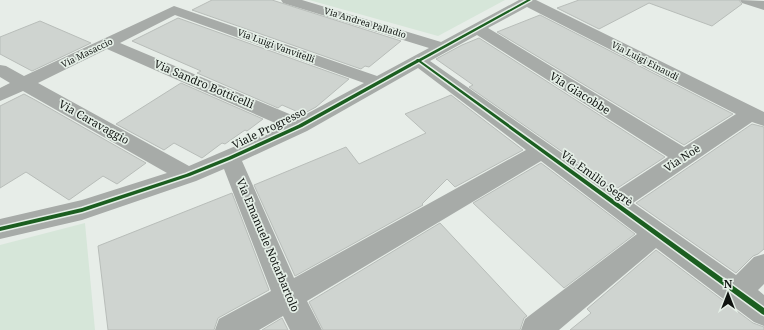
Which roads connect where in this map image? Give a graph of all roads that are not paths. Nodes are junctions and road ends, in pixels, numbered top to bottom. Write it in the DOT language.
graph roads {
  1 [pos="288,0"];
  2 [pos="747,0"];
  3 [pos="527,1"];
  4 [pos="764,5"];
  5 [pos="174,10"];
  6 [pos="477,28"];
  7 [pos="107,43"];
  8 [pos="442,46"];
  9 [pos="418,60"];
  10 [pos="0,70"];
  11 [pos="377,82"];
  12 [pos="24,83"];
  13 [pos="0,95"];
  14 [pos="757,117"];
  15 [pos="300,126"];
  16 [pos="542,150"];
  17 [pos="684,157"];
  18 [pos="230,158"];
  19 [pos="188,175"];
  20 [pos="615,203"];
  21 [pos="0,229"];
  22 [pos="656,233"];
  23 [pos="764,266"];
  24 [pos="737,292"];
  25 [pos="288,297"];
  26 [pos="764,312"];
  27 [pos="230,330"];
  28 [pos="307,330"];
  29 [pos="536,330"];
  1 -- 8 [label="street, Via Andrea Palladio"];
  2 -- 4 [label="street"];
  3 -- 6 [label="street, Viale Progresso"];
  3 -- 14 [label="street, Via Luigi Einaudi"];
  5 -- 7 [label="street, Via Masaccio"];
  5 -- 11 [label="street, Via Luigi Vanvitelli"];
  6 -- 8 [label="street, Viale Progresso"];
  6 -- 17 [label="street, Via Giacobbe"];
  7 -- 12 [label="street, Via Masaccio"];
  7 -- 15 [label="street, Via Sandro Botticelli"];
  8 -- 9 [label="street, Viale Progresso"];
  9 -- 11 [label="street, Viale Progresso"];
  9 -- 16 [label="street, Via Emilio Segrè"];
  10 -- 12 [label="street, Via Caravaggio"];
  11 -- 15 [label="street, Viale Progresso"];
  12 -- 13 [label="street, Via Masaccio"];
  12 -- 19 [label="street, Via Caravaggio"];
  14 -- 17 [label="street, Via Noè"];
  15 -- 18 [label="street, Viale Progresso"];
  16 -- 20 [label="street, Via Emilio Segrè"];
  16 -- 25 [label="street"];
  17 -- 20 [label="street, Via Noè"];
  18 -- 19 [label="street, Viale Progresso"];
  18 -- 25 [label="street, Via Emanuele Notarbartolo"];
  19 -- 21 [label="street, Viale Progresso"];
  20 -- 22 [label="street, Via Emilio Segrè"];
  22 -- 24 [label="street, Via Emilio Segrè"];
  22 -- 29 [label="street"];
  23 -- 24 [label="street"];
  24 -- 26 [label="street, Via Emilio Segrè"];
  25 -- 27 [label="street"];
  25 -- 28 [label="street, Via Emanuele Notarbartolo"];
}
